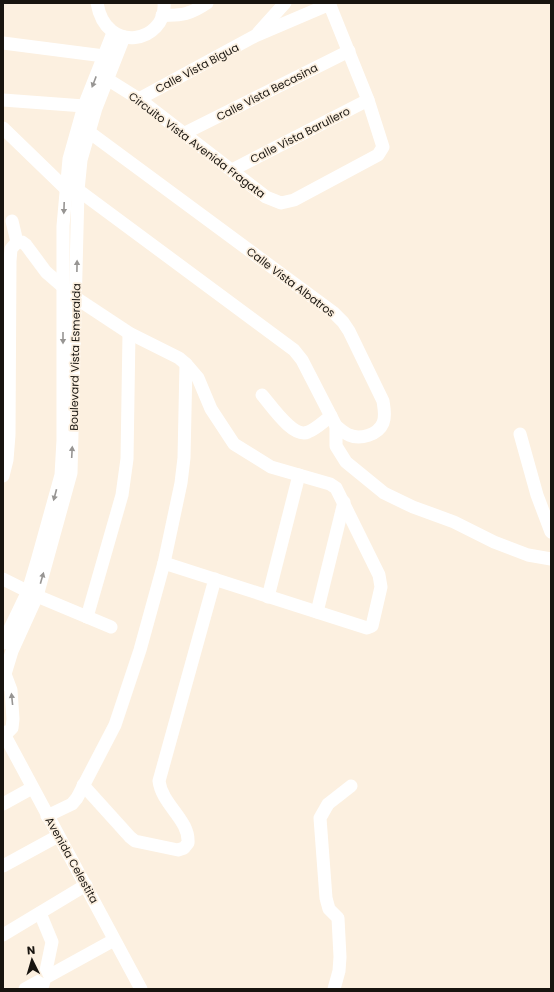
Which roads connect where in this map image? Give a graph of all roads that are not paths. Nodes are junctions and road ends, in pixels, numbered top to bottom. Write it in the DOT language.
graph roads {
  1 [pos="97,3"];
  2 [pos="207,3"];
  3 [pos="285,3"];
  4 [pos="329,3"];
  5 [pos="163,9"];
  6 [pos="118,35"];
  7 [pos="255,36"];
  8 [pos="3,43"];
  9 [pos="349,51"];
  10 [pos="104,56"];
  11 [pos="107,79"];
  12 [pos="139,99"];
  13 [pos="3,100"];
  14 [pos="368,100"];
  15 [pos="84,106"];
  16 [pos="3,128"];
  17 [pos="89,132"];
  18 [pos="185,133"];
  19 [pos="232,170"];
  20 [pos="71,189"];
  21 [pos="12,220"];
  22 [pos="17,242"];
  23 [pos="63,288"];
  24 [pos="76,298"];
  25 [pos="129,333"];
  26 [pos="186,364"];
  27 [pos="262,395"];
  28 [pos="334,421"];
  29 [pos="520,434"];
  30 [pos="299,475"];
  31 [pos="3,476"];
  32 [pos="344,502"];
  33 [pos="551,532"];
  34 [pos="551,559"];
  35 [pos="164,563"];
  36 [pos="3,579"];
  37 [pos="215,579"];
  38 [pos="32,594"];
  39 [pos="268,597"];
  40 [pos="317,612"];
  41 [pos="88,617"];
  42 [pos="111,627"];
  43 [pos="3,643"];
  44 [pos="4,674"];
  45 [pos="4,735"];
  46 [pos="83,786"];
  47 [pos="351,786"];
  48 [pos="32,788"];
  49 [pos="3,804"];
  50 [pos="47,816"];
  51 [pos="58,836"];
  52 [pos="3,866"];
  53 [pos="86,885"];
  54 [pos="40,913"];
  55 [pos="3,935"];
  56 [pos="114,940"];
  57 [pos="44,984"];
  58 [pos="25,989"];
  59 [pos="141,989"];
  60 [pos="334,989"];
  1 -- 6 [label="street"];
  2 -- 5 [label="street"];
  3 -- 7 [label="street, Calle Vista Bigua"];
  4 -- 7 [label="street, Calle Vista Bigua"];
  4 -- 9 [label="street, Circuito Vista Avenida Fragata"];
  5 -- 6 [label="street"];
  6 -- 10 [label="street, Boulevard Vista Esmeralda"];
  6 -- 11 [label="street, Boulevard Vista Esmeralda"];
  7 -- 12 [label="street, Calle Vista Bigua"];
  8 -- 10 [label="street"];
  9 -- 14 [label="street, Circuito Vista Avenida Fragata"];
  9 -- 18 [label="street, Calle Vista Becasina"];
  10 -- 15 [label="street, Boulevard Vista Esmeralda, one-way"];
  11 -- 12 [label="street, Circuito Vista Avenida Fragata"];
  11 -- 17 [label="street, Boulevard Vista Esmeralda"];
  12 -- 18 [label="street, Circuito Vista Avenida Fragata"];
  13 -- 15 [label="street"];
  14 -- 19 [label="street, Calle Vista Barullero"];
  14 -- 19 [label="street, Circuito Vista Avenida Fragata"];
  15 -- 20 [label="street, Boulevard Vista Esmeralda"];
  16 -- 20 [label="street"];
  17 -- 20 [label="street, Boulevard Vista Esmeralda"];
  17 -- 28 [label="street, Calle Vista Albatros"];
  18 -- 19 [label="street, Circuito Vista Avenida Fragata"];
  20 -- 23 [label="street, Boulevard Vista Esmeralda, one-way"];
  24 -- 20 [label="street, Boulevard Vista Esmeralda, one-way"];
  20 -- 28 [label="street"];
  21 -- 22 [label="street"];
  22 -- 23 [label="street"];
  22 -- 31 [label="street"];
  23 -- 24 [label="street"];
  23 -- 38 [label="street, Boulevard Vista Esmeralda, one-way"];
  24 -- 25 [label="street"];
  38 -- 24 [label="street, Boulevard Vista Esmeralda, one-way"];
  25 -- 26 [label="street"];
  25 -- 41 [label="street"];
  26 -- 30 [label="street"];
  26 -- 35 [label="street"];
  27 -- 28 [label="street"];
  28 -- 34 [label="street"];
  29 -- 33 [label="street"];
  30 -- 32 [label="street"];
  30 -- 39 [label="street"];
  32 -- 40 [label="street"];
  32 -- 40 [label="street"];
  35 -- 37 [label="street"];
  35 -- 46 [label="street"];
  36 -- 38 [label="street"];
  37 -- 39 [label="street"];
  37 -- 46 [label="street"];
  38 -- 41 [label="street"];
  38 -- 43 [label="street, Boulevard Vista Esmeralda"];
  38 -- 44 [label="street, Boulevard Vista Esmeralda"];
  39 -- 40 [label="street"];
  41 -- 42 [label="street"];
  45 -- 44 [label="street, Boulevard Vista Esmeralda, one-way"];
  45 -- 48 [label="street, Avenida Celestita"];
  46 -- 50 [label="street"];
  47 -- 60 [label="street"];
  48 -- 49 [label="street"];
  48 -- 50 [label="street, Avenida Celestita"];
  50 -- 51 [label="street, Avenida Celestita"];
  51 -- 52 [label="street"];
  51 -- 53 [label="street, Avenida Celestita"];
  53 -- 54 [label="street"];
  53 -- 56 [label="street, Avenida Celestita"];
  54 -- 55 [label="street"];
  54 -- 57 [label="street"];
  56 -- 57 [label="street"];
  56 -- 59 [label="street, Avenida Celestita"];
  57 -- 58 [label="street"];
}
